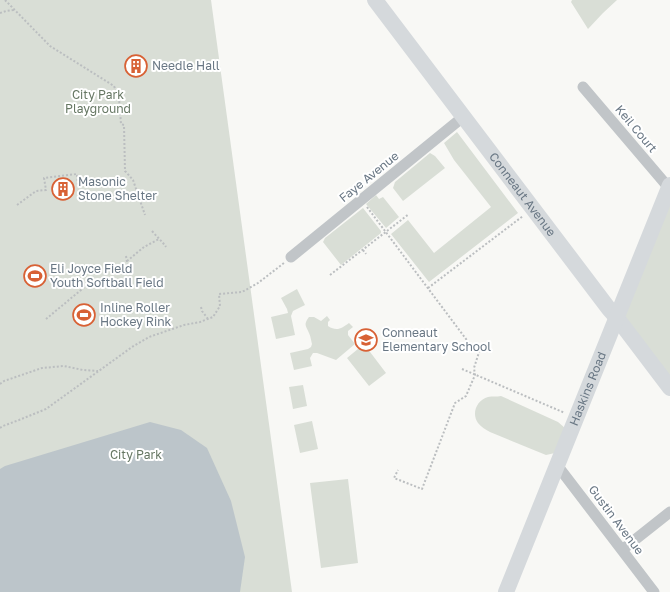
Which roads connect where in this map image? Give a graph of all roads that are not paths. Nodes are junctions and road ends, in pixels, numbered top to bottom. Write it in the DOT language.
graph roads {
  1 [pos="375,0"];
  2 [pos="583,87"];
  3 [pos="463,117"];
  4 [pos="669,186"];
  5 [pos="291,257"];
  6 [pos="617,318"];
  7 [pos="670,388"];
  8 [pos="557,465"];
  9 [pos="670,512"];
  10 [pos="622,550"];
  11 [pos="506,592"];
  12 [pos="654,592"];
  1 -- 3 [label="street, Conneaut Avenue"];
  2 -- 4 [label="street, Keil Court"];
  3 -- 5 [label="street, Faye Avenue"];
  3 -- 6 [label="street, Conneaut Avenue"];
  4 -- 6 [label="street, Haskins Road"];
  6 -- 7 [label="street, Conneaut Avenue"];
  6 -- 8 [label="street, Haskins Road"];
  8 -- 10 [label="street, Gustin Avenue"];
  8 -- 11 [label="street, Haskins Road"];
  9 -- 10 [label="street"];
  10 -- 12 [label="street, Gustin Avenue"];
}
